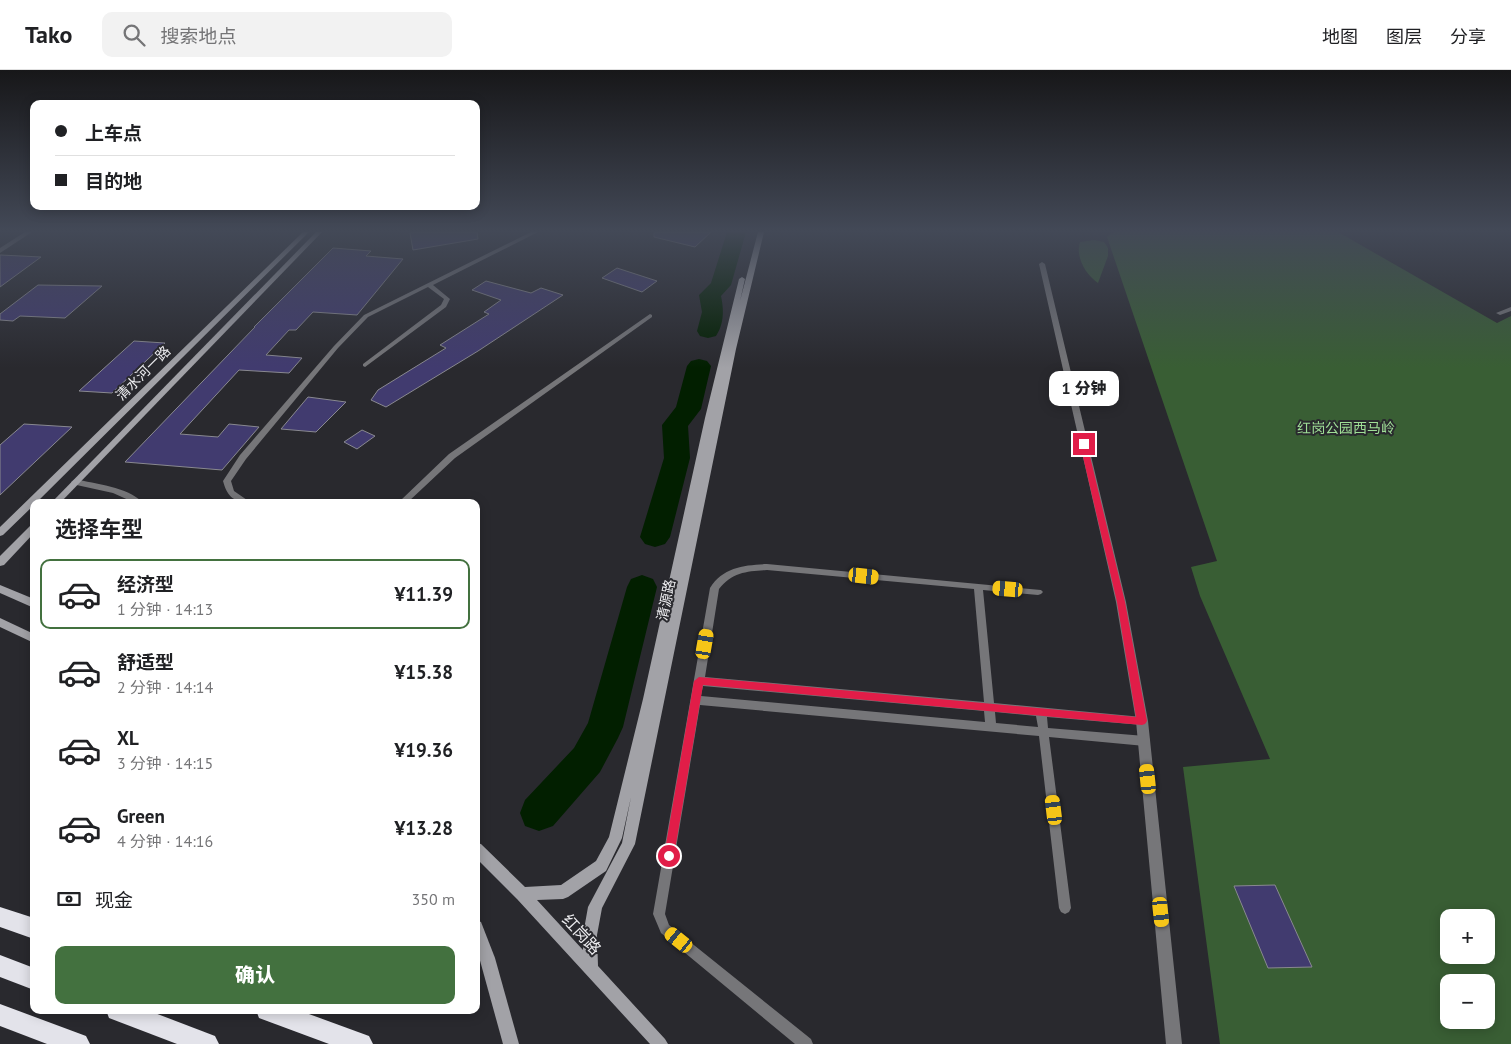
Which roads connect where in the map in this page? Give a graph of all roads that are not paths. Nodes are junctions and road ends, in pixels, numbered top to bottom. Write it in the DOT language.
graph roads {
  1 [pos="260,277"];
  2 [pos="274,277"];
  3 [pos="444,277"];
  4 [pos="742,277"];
  5 [pos="750,277"];
  6 [pos="1045,277"];
  7 [pos="429,285"];
  8 [pos="1511,309"];
  9 [pos="1500,313"];
  10 [pos="650,316"];
  11 [pos="365,365"];
  12 [pos="74,482"];
  13 [pos="35,499"];
  14 [pos="59,499"];
  15 [pos="133,499"];
  16 [pos="240,499"];
  17 [pos="407,499"];
  18 [pos="30,503"];
  19 [pos="30,531"];
  20 [pos="0,533"];
  21 [pos="0,562"];
  22 [pos="978,586"];
  23 [pos="0,589"];
  24 [pos="1038,592"];
  25 [pos="30,602"];
  26 [pos="0,622"];
  27 [pos="30,637"];
  28 [pos="699,681"];
  29 [pos="696,700"];
  30 [pos="989,707"];
  31 [pos="1041,712"];
  32 [pos="1142,721"];
  33 [pos="991,727"];
  34 [pos="1044,732"];
  35 [pos="1145,741"];
  36 [pos="480,853"];
  37 [pos="522,894"];
  38 [pos="1065,908"];
  39 [pos="0,917"];
  40 [pos="30,927"];
  41 [pos="480,937"];
  42 [pos="591,970"];
  43 [pos="128,1014"];
  44 [pos="278,1014"];
  45 [pos="0,1015"];
  46 [pos="78,1044"];
  47 [pos="207,1044"];
  48 [pos="361,1044"];
  49 [pos="511,1044"];
  50 [pos="660,1044"];
  51 [pos="806,1044"];
  52 [pos="1174,1044"];
  1 -- 13 [label="street, 清水河一路"];
  2 -- 12 [label="street, 清水河一路"];
  3 -- 7 [label="lane"];
  4 -- 37 [label="street, 清源路"];
  5 -- 42 [label="street, 清源路"];
  6 -- 32 [label="street"];
  7 -- 11 [label="lane"];
  7 -- 16 [label="lane"];
  8 -- 9 [label="street"];
  10 -- 17 [label="lane"];
  12 -- 14 [label="street, 清水河一路"];
  12 -- 15 [label="lane"];
  18 -- 20 [label="street, 清水河一路"];
  19 -- 21 [label="street"];
  22 -- 24 [label="lane"];
  22 -- 28 [label="lane"];
  22 -- 30 [label="lane"];
  23 -- 25 [label="street"];
  26 -- 27 [label="street"];
  28 -- 29 [label="lane"];
  28 -- 30 [label="lane"];
  29 -- 33 [label="lane"];
  29 -- 51 [label="lane"];
  30 -- 31 [label="lane"];
  30 -- 33 [label="lane"];
  31 -- 32 [label="lane"];
  31 -- 34 [label="lane"];
  32 -- 35 [label="street"];
  33 -- 34 [label="lane"];
  34 -- 35 [label="lane"];
  34 -- 38 [label="lane"];
  35 -- 52 [label="street"];
  36 -- 37 [label="street, 红岗路"];
  37 -- 42 [label="street, 红岗路"];
  39 -- 40 [label="highway"];
  41 -- 49 [label="street"];
  42 -- 50 [label="street, 红岗路"];
  43 -- 47 [label="highway"];
  44 -- 48 [label="highway"];
  45 -- 46 [label="highway"];
}
